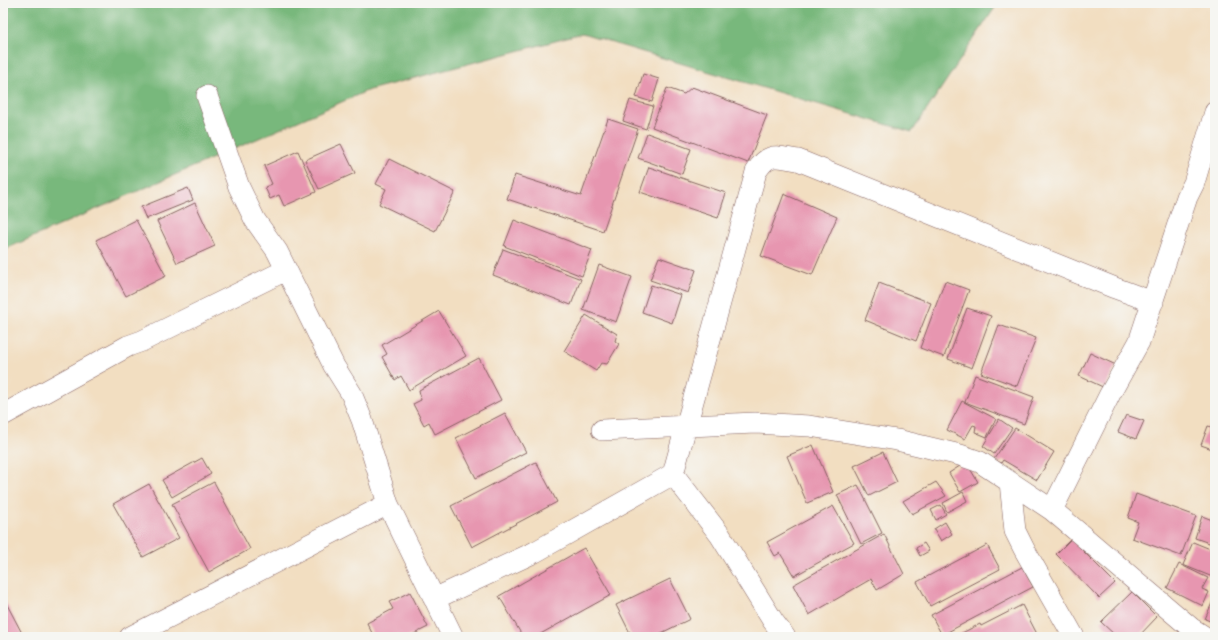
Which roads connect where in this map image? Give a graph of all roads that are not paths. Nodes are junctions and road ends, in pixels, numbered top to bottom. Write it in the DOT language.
graph roads {
  1 [pos="207,96"];
  2 [pos="1215,112"];
  3 [pos="286,270"];
  4 [pos="1153,302"];
  5 [pos="3,415"];
  6 [pos="686,426"];
  7 [pos="602,430"];
  8 [pos="673,474"];
  9 [pos="1010,482"];
  10 [pos="388,504"];
  11 [pos="1052,510"];
  12 [pos="434,599"];
  13 [pos="130,637"];
  14 [pos="453,637"];
  15 [pos="785,637"];
  16 [pos="1074,637"];
  17 [pos="1205,637"];
  1 -- 3 [label="street"];
  2 -- 4 [label="street"];
  3 -- 5 [label="street"];
  3 -- 10 [label="street"];
  4 -- 6 [label="street"];
  4 -- 11 [label="street"];
  6 -- 7 [label="street"];
  6 -- 8 [label="street"];
  6 -- 9 [label="street"];
  8 -- 12 [label="street"];
  8 -- 15 [label="street"];
  9 -- 11 [label="street"];
  9 -- 16 [label="street"];
  10 -- 12 [label="street"];
  10 -- 13 [label="street"];
  11 -- 17 [label="street"];
  12 -- 14 [label="street"];
}
